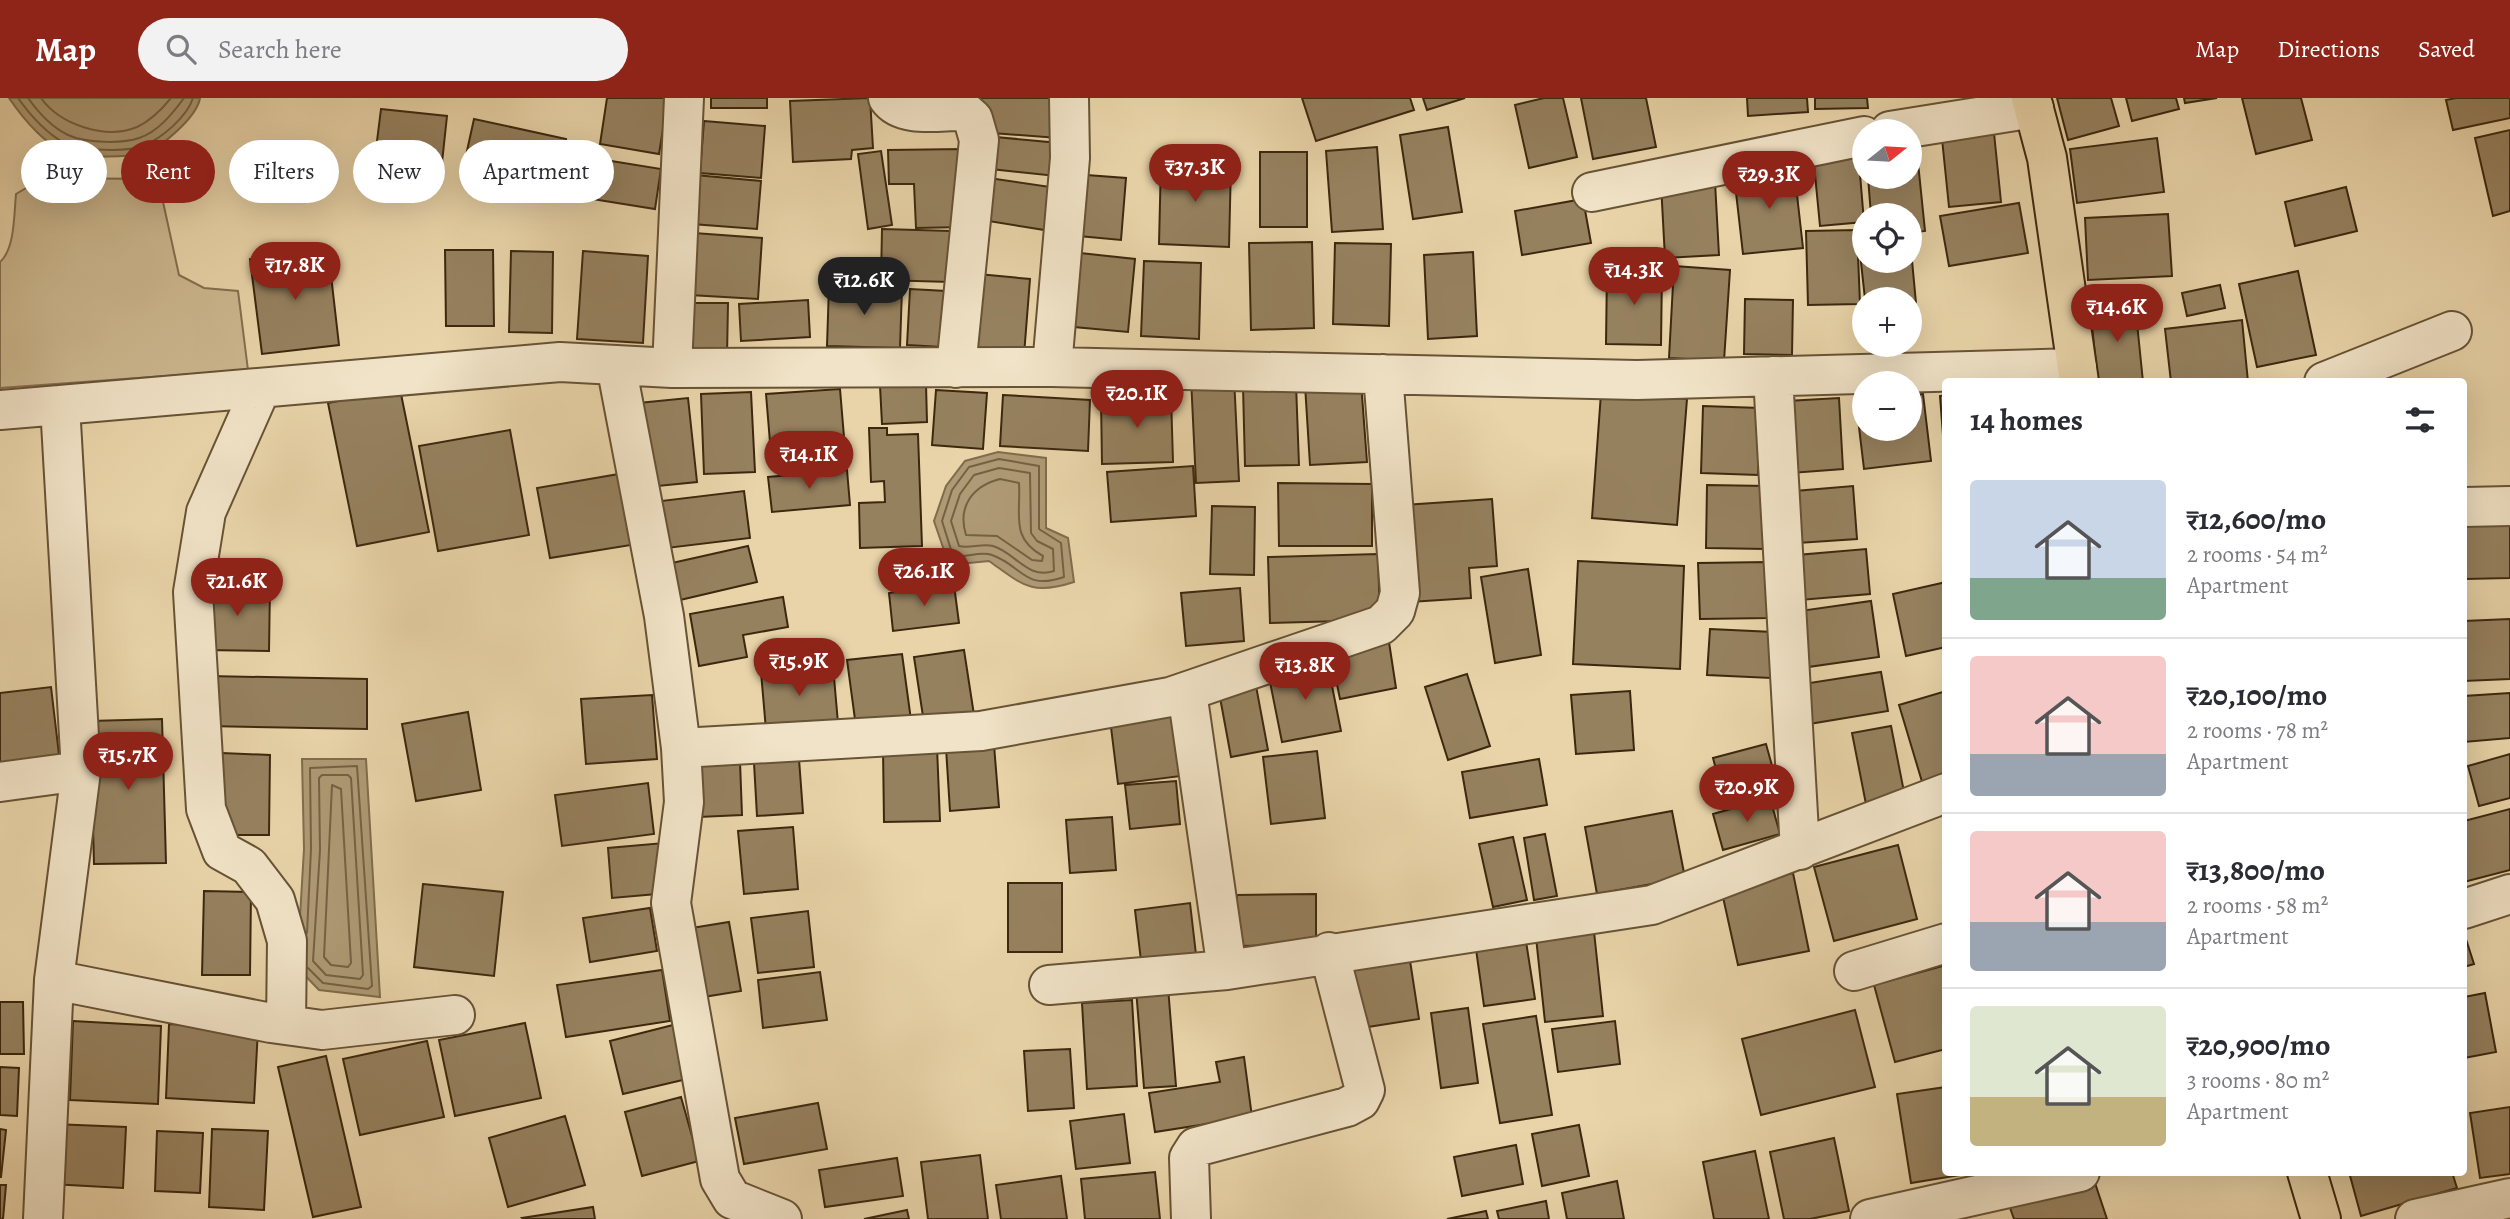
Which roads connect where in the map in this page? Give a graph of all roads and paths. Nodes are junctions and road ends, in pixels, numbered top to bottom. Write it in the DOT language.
graph roads {
  1 [pos="684,98"];
  2 [pos="888,98"];
  3 [pos="1069,98"];
  4 [pos="2033,103"];
  5 [pos="1922,125"];
  6 [pos="1852,138"];
  7 [pos="1592,192"];
  8 [pos="2452,331"];
  9 [pos="616,365"];
  10 [pos="671,368"];
  11 [pos="956,368"];
  12 [pos="1052,368"];
  13 [pos="1383,374"];
  14 [pos="2078,375"];
  15 [pos="1773,376"];
  16 [pos="2334,378"];
  17 [pos="261,388"];
  18 [pos="60,405"];
  19 [pos="0,410"];
  20 [pos="2510,506"];
  21 [pos="2467,507"];
  22 [pos="1187,692"];
  23 [pos="681,748"];
  24 [pos="81,771"];
  25 [pos="0,782"];
  26 [pos="1942,795"];
  27 [pos="1800,850"];
  28 [pos="2510,894"];
  29 [pos="2467,908"];
  30 [pos="1942,944"];
  31 [pos="1329,952"];
  32 [pos="1227,970"];
  33 [pos="1854,971"];
  34 [pos="54,980"];
  35 [pos="1049,985"];
  36 [pos="455,1016"];
  37 [pos="286,1025"];
  38 [pos="2062,1176"];
  39 [pos="2308,1176"];
  40 [pos="2510,1198"];
  41 [pos="43,1219"];
  42 [pos="782,1219"];
  43 [pos="1191,1219"];
  44 [pos="1870,1219"];
  45 [pos="2321,1219"];
  46 [pos="2415,1219"];
  1 -- 10 [label="street"];
  2 -- 11 [label="street"];
  3 -- 12 [label="street"];
  4 -- 5 [label="street"];
  4 -- 14 [label="main road"];
  6 -- 7 [label="street"];
  8 -- 16 [label="street"];
  9 -- 10 [label="street"];
  9 -- 17 [label="street"];
  9 -- 23 [label="street"];
  10 -- 11 [label="street"];
  11 -- 12 [label="street"];
  12 -- 13 [label="street"];
  13 -- 15 [label="street"];
  13 -- 22 [label="street"];
  14 -- 15 [label="street"];
  15 -- 27 [label="street"];
  17 -- 18 [label="street"];
  17 -- 37 [label="street"];
  18 -- 19 [label="street"];
  18 -- 24 [label="street"];
  20 -- 21 [label="street"];
  22 -- 23 [label="street"];
  22 -- 32 [label="street"];
  23 -- 42 [label="street"];
  24 -- 25 [label="street"];
  24 -- 34 [label="street"];
  26 -- 27 [label="street"];
  27 -- 31 [label="street"];
  28 -- 29 [label="street"];
  30 -- 33 [label="street"];
  31 -- 32 [label="street"];
  31 -- 43 [label="street"];
  32 -- 35 [label="street"];
  34 -- 37 [label="street"];
  34 -- 41 [label="street"];
  36 -- 37 [label="street"];
  38 -- 44 [label="street"];
  39 -- 45 [label="main road"];
  40 -- 46 [label="street"];
}
